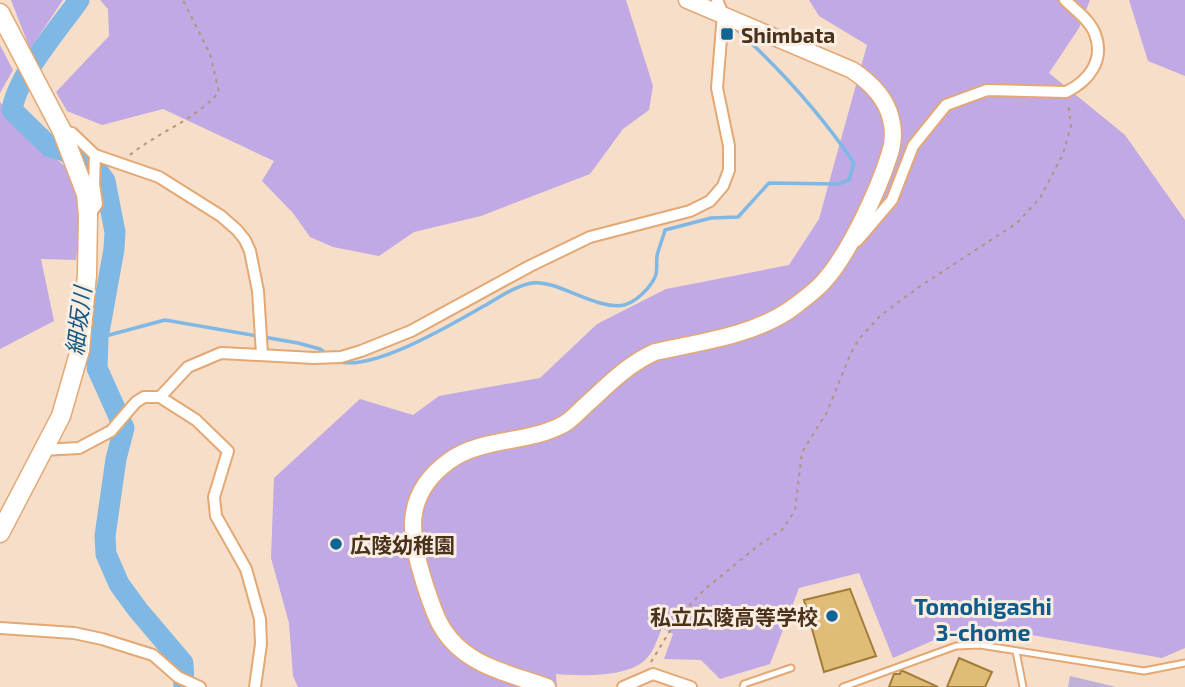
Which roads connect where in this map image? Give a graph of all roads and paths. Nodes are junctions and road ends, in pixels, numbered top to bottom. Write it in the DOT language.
graph roads {
  1 [pos="183,0"];
  2 [pos="687,0"];
  3 [pos="1065,0"];
  4 [pos="720,7"];
  5 [pos="0,13"];
  6 [pos="1066,92"];
  7 [pos="64,136"];
  8 [pos="95,155"];
  9 [pos="127,166"];
  10 [pos="89,216"];
  11 [pos="839,261"];
  12 [pos="262,354"];
  13 [pos="160,397"];
  14 [pos="42,450"];
  15 [pos="0,533"];
  16 [pos="0,628"];
  17 [pos="1016,651"];
  18 [pos="1185,663"];
  19 [pos="791,668"];
  20 [pos="638,682"];
  21 [pos="199,686"];
  22 [pos="255,687"];
  23 [pos="547,687"];
  24 [pos="623,687"];
  25 [pos="691,687"];
  26 [pos="743,687"];
  27 [pos="843,687"];
  28 [pos="1023,687"];
  1 -- 9 [label="path"];
  2 -- 4 [label="street"];
  3 -- 6 [label="street"];
  4 -- 11 [label="street"];
  4 -- 12 [label="street"];
  5 -- 7 [label="main road"];
  6 -- 11 [label="street"];
  6 -- 20 [label="path"];
  7 -- 8 [label="street"];
  7 -- 10 [label="main road"];
  8 -- 9 [label="street"];
  8 -- 10 [label="street"];
  9 -- 12 [label="street"];
  10 -- 14 [label="main road"];
  11 -- 23 [label="street"];
  12 -- 13 [label="street"];
  13 -- 14 [label="street"];
  13 -- 22 [label="street"];
  14 -- 15 [label="main road"];
  16 -- 21 [label="street"];
  17 -- 18 [label="lane"];
  17 -- 27 [label="lane"];
  17 -- 28 [label="lane"];
  19 -- 26 [label="lane"];
  20 -- 24 [label="street"];
  20 -- 25 [label="street"];
}
